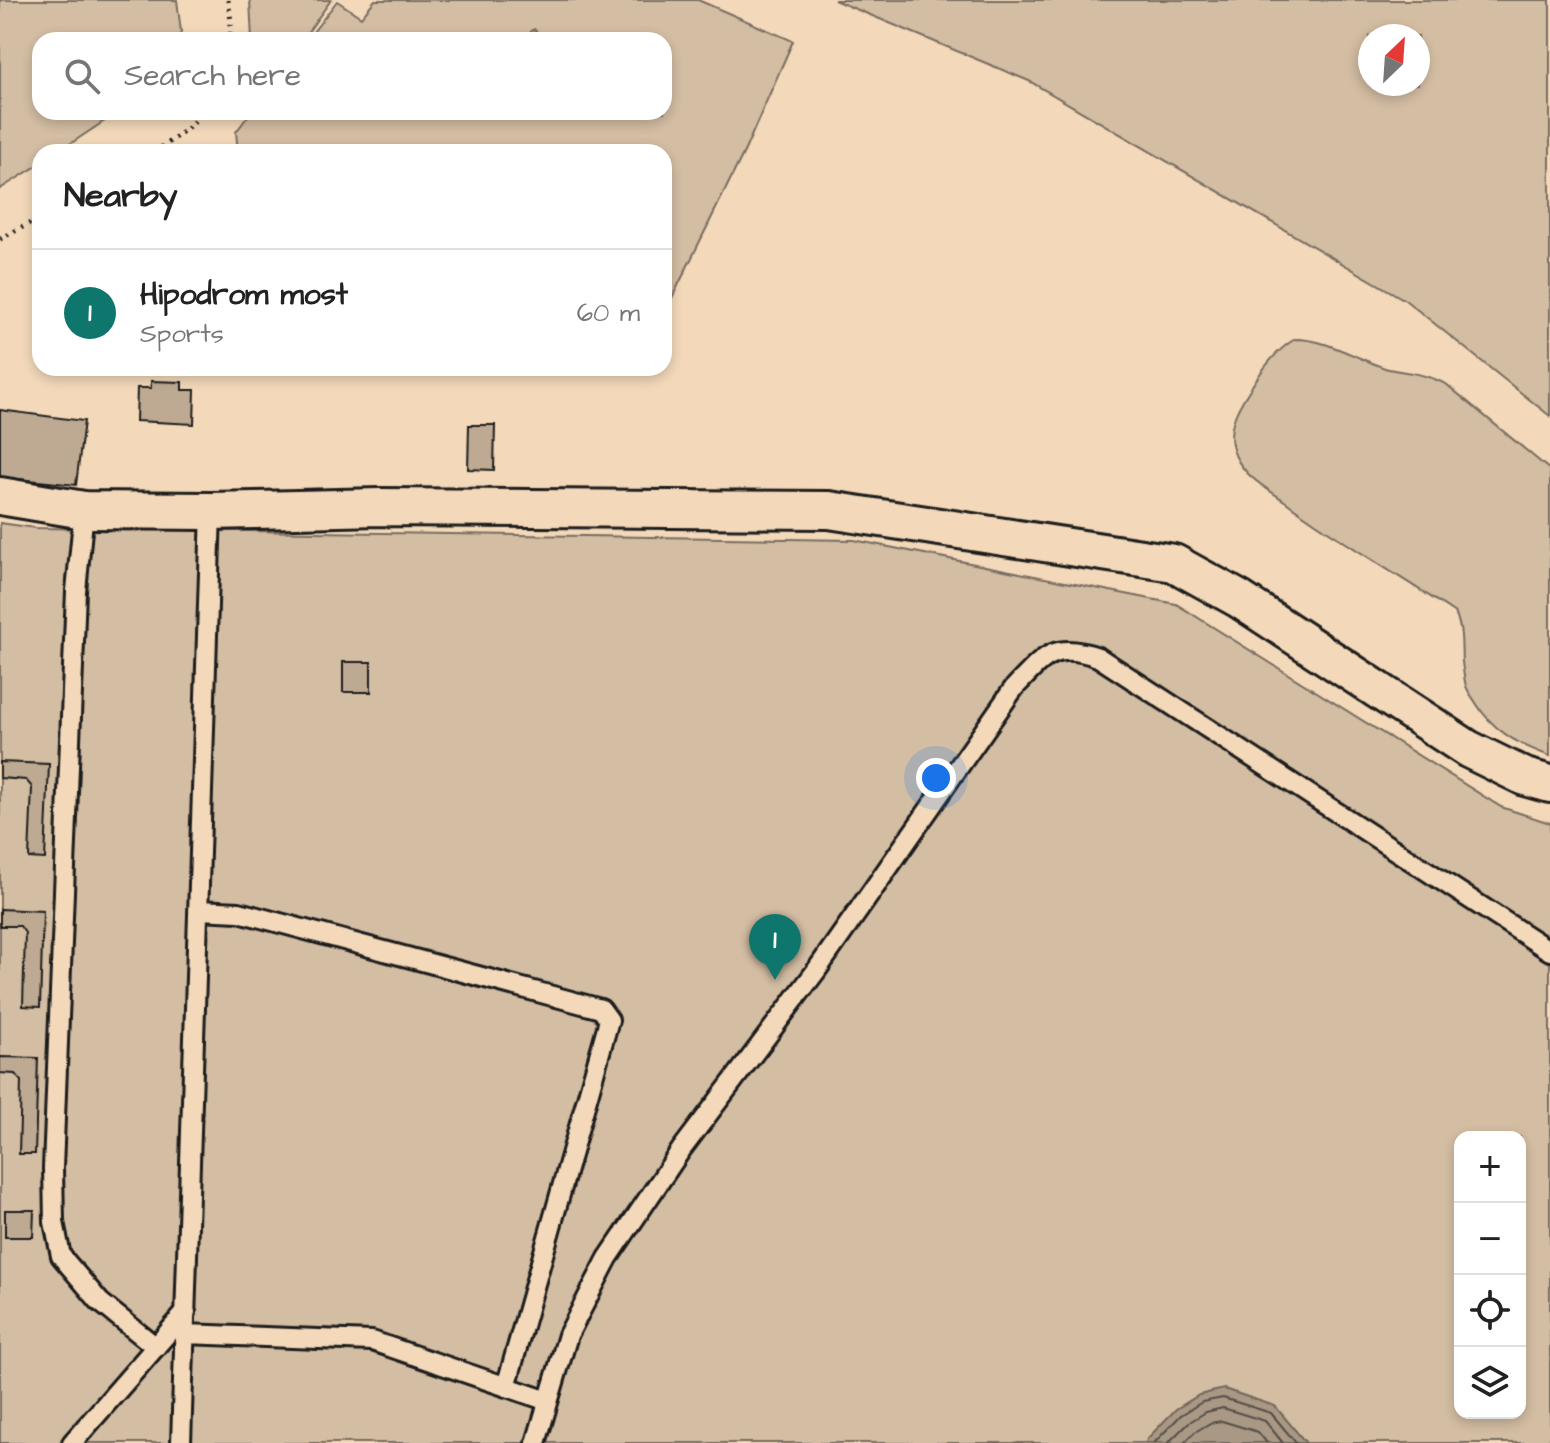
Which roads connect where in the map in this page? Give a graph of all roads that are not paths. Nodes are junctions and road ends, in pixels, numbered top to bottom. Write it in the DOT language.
graph roads {
  1 [pos="0,496"];
  2 [pos="84,510"];
  3 [pos="211,511"];
  4 [pos="1550,784"];
  5 [pos="199,910"];
  6 [pos="1550,951"];
  7 [pos="186,1312"];
  8 [pos="185,1334"];
  9 [pos="156,1347"];
  10 [pos="506,1387"];
  11 [pos="548,1401"];
  12 [pos="72,1443"];
  13 [pos="181,1443"];
  14 [pos="536,1443"];
  1 -- 2 [label="street"];
  2 -- 3 [label="street"];
  2 -- 9 [label="lane"];
  3 -- 4 [label="street"];
  3 -- 5 [label="lane"];
  5 -- 7 [label="lane"];
  5 -- 10 [label="lane"];
  6 -- 11 [label="lane"];
  7 -- 8 [label="lane"];
  7 -- 9 [label="lane"];
  8 -- 10 [label="lane"];
  8 -- 13 [label="lane"];
  9 -- 12 [label="lane"];
  10 -- 11 [label="lane"];
  11 -- 14 [label="lane"];
}
